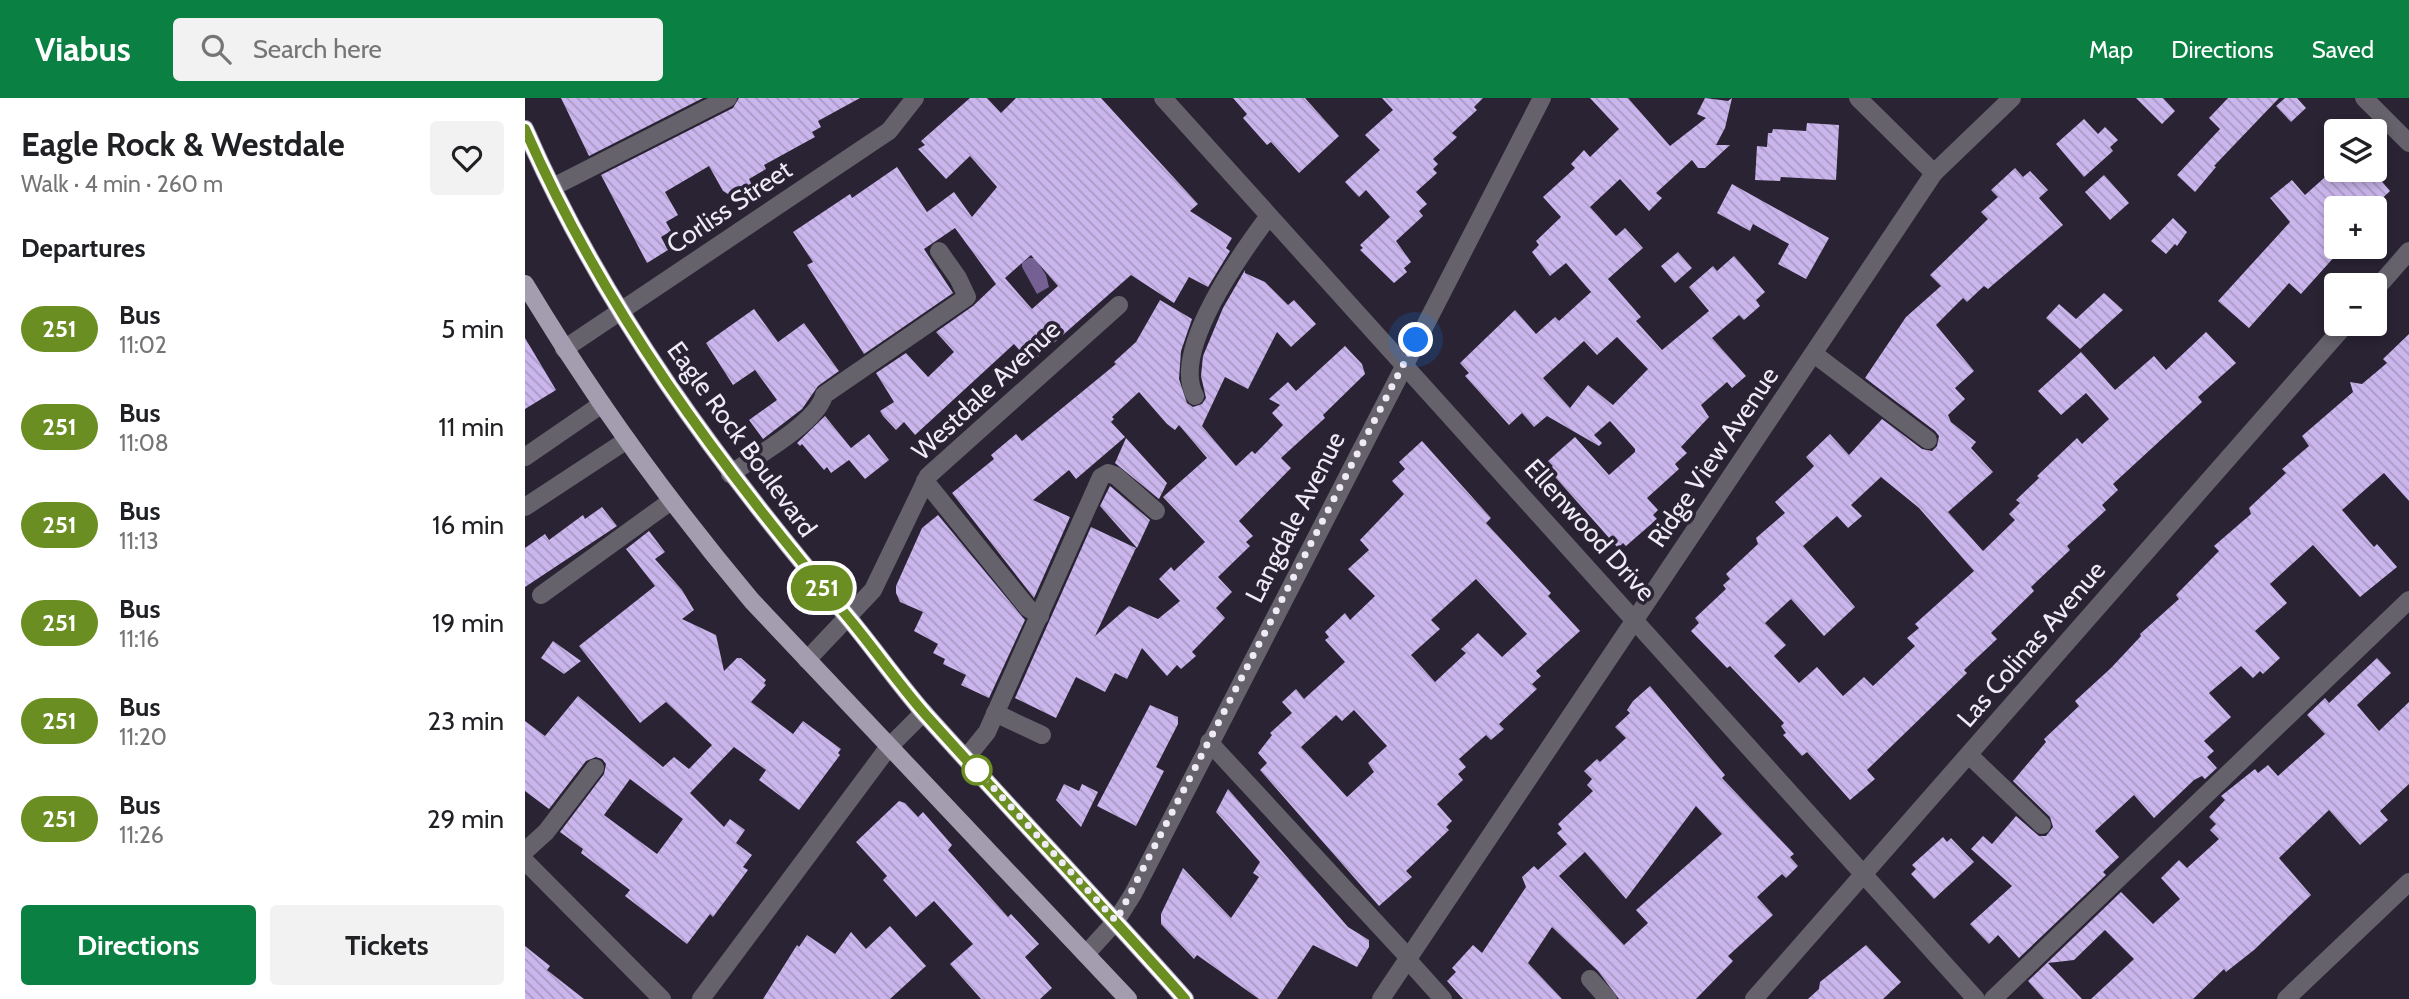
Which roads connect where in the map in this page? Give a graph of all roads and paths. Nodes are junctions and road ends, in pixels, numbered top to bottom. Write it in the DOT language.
graph roads {
  1 [pos="728,98"];
  2 [pos="915,98"];
  3 [pos="1163,98"];
  4 [pos="1542,98"];
  5 [pos="1859,98"];
  6 [pos="2012,98"];
  7 [pos="2372,100"];
  8 [pos="525,129"];
  9 [pos="2409,143"];
  10 [pos="1934,173"];
  11 [pos="553,187"];
  12 [pos="1269,216"];
  13 [pos="939,251"];
  14 [pos="2409,251"];
  15 [pos="2387,276"];
  16 [pos="525,284"];
  17 [pos="1118,305"];
  18 [pos="619,313"];
  19 [pos="2336,336"];
  20 [pos="564,349"];
  21 [pos="1814,354"];
  22 [pos="1403,364"];
  23 [pos="1195,396"];
  24 [pos="602,404"];
  25 [pos="627,440"];
  26 [pos="1927,440"];
  27 [pos="525,457"];
  28 [pos="730,474"];
  29 [pos="925,481"];
  30 [pos="671,501"];
  31 [pos="525,507"];
  32 [pos="1156,511"];
  33 [pos="541,595"];
  34 [pos="2409,600"];
  35 [pos="1039,616"];
  36 [pos="848,617"];
  37 [pos="1636,619"];
  38 [pos="807,660"];
  39 [pos="924,712"];
  40 [pos="995,713"];
  41 [pos="1042,735"];
  42 [pos="1209,741"];
  43 [pos="888,748"];
  44 [pos="1969,755"];
  45 [pos="966,758"];
  46 [pos="595,768"];
  47 [pos="2042,825"];
  48 [pos="525,851"];
  49 [pos="525,861"];
  50 [pos="1865,873"];
  51 [pos="2409,882"];
  52 [pos="1116,921"];
  53 [pos="1086,954"];
  54 [pos="1408,958"];
  55 [pos="1590,979"];
  56 [pos="662,999"];
  57 [pos="701,999"];
  58 [pos="1128,999"];
  59 [pos="1185,999"];
  60 [pos="1381,999"];
  61 [pos="1443,999"];
  62 [pos="1608,999"];
  63 [pos="1754,999"];
  64 [pos="1976,999"];
  65 [pos="1993,999"];
  66 [pos="2286,999"];
  1 -- 11 [label="street"];
  2 -- 18 [label="street, Corliss Street"];
  3 -- 12 [label="street, Ellenwood Drive"];
  4 -- 22 [label="street, Langdale Avenue"];
  5 -- 10 [label="street"];
  6 -- 10 [label="street, Ridge View Avenue"];
  7 -- 9 [label="street"];
  8 -- 11 [label="main road, Eagle Rock Boulevard"];
  10 -- 21 [label="street, Ridge View Avenue"];
  11 -- 18 [label="main road, Eagle Rock Boulevard"];
  12 -- 22 [label="street, Ellenwood Drive"];
  12 -- 23 [label="street"];
  13 -- 28 [label="street"];
  14 -- 15 [label="street"];
  16 -- 20 [label="main road"];
  17 -- 29 [label="street, Westdale Avenue"];
  18 -- 20 [label="street, Corliss Street"];
  18 -- 28 [label="main road, Eagle Rock Boulevard"];
  19 -- 44 [label="street, Las Colinas Avenue"];
  20 -- 24 [label="main road"];
  21 -- 26 [label="street"];
  21 -- 37 [label="street, Ridge View Avenue"];
  22 -- 37 [label="street, Ellenwood Drive"];
  22 -- 42 [label="street, Langdale Avenue"];
  24 -- 25 [label="main road"];
  24 -- 27 [label="street"];
  25 -- 30 [label="main road"];
  25 -- 31 [label="street"];
  28 -- 36 [label="main road, Eagle Rock Boulevard"];
  29 -- 35 [label="street"];
  29 -- 36 [label="street, Westdale Avenue"];
  30 -- 33 [label="street"];
  30 -- 38 [label="main road"];
  32 -- 35 [label="street"];
  34 -- 65 [label="street"];
  35 -- 40 [label="street"];
  36 -- 38 [label="street, Westdale Avenue"];
  36 -- 39 [label="main road, Eagle Rock Boulevard"];
  37 -- 50 [label="street, Ellenwood Drive"];
  37 -- 54 [label="street, Ridge View Avenue"];
  38 -- 43 [label="main road"];
  39 -- 43 [label="street"];
  39 -- 45 [label="main road, Eagle Rock Boulevard"];
  40 -- 41 [label="street"];
  40 -- 45 [label="street"];
  42 -- 52 [label="street, Langdale Avenue"];
  42 -- 54 [label="street"];
  43 -- 53 [label="main road"];
  43 -- 57 [label="street"];
  44 -- 47 [label="street"];
  44 -- 50 [label="street, Las Colinas Avenue"];
  45 -- 52 [label="main road, Eagle Rock Boulevard"];
  46 -- 48 [label="street"];
  49 -- 56 [label="street"];
  50 -- 63 [label="street, Las Colinas Avenue"];
  50 -- 64 [label="street, Ellenwood Drive"];
  51 -- 66 [label="street"];
  52 -- 53 [label="street, Langdale Avenue"];
  52 -- 59 [label="main road, Eagle Rock Boulevard"];
  53 -- 58 [label="main road"];
  54 -- 60 [label="street, Ridge View Avenue"];
  54 -- 61 [label="street"];
  55 -- 62 [label="street"];
}
